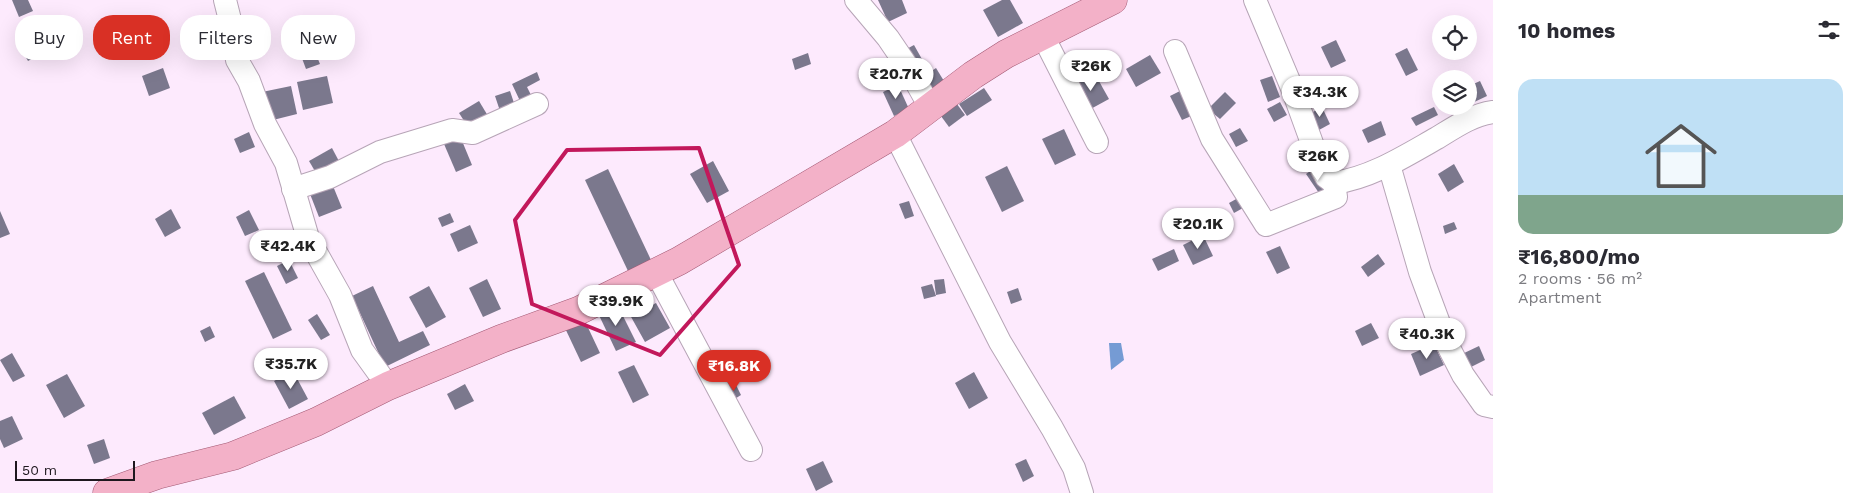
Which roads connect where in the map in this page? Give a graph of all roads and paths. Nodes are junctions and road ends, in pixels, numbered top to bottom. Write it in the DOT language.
graph roads {
  1 [pos="225,0"];
  2 [pos="856,0"];
  3 [pos="1113,0"];
  4 [pos="1256,0"];
  5 [pos="1043,36"];
  6 [pos="1175,51"];
  7 [pos="537,104"];
  8 [pos="930,108"];
  9 [pos="1493,112"];
  10 [pos="894,134"];
  11 [pos="1097,142"];
  12 [pos="1389,165"];
  13 [pos="1334,183"];
  14 [pos="293,189"];
  15 [pos="656,272"];
  16 [pos="388,386"];
  17 [pos="1493,407"];
  18 [pos="751,450"];
  19 [pos="125,490"];
  20 [pos="1082,493"];
  1 -- 14 [label="street"];
  2 -- 8 [label="street"];
  3 -- 5 [label="main road"];
  4 -- 13 [label="street"];
  5 -- 8 [label="main road"];
  5 -- 11 [label="street"];
  6 -- 13 [label="street"];
  7 -- 14 [label="street"];
  8 -- 10 [label="main road"];
  9 -- 12 [label="street"];
  10 -- 15 [label="main road"];
  10 -- 20 [label="street"];
  12 -- 13 [label="street"];
  12 -- 17 [label="street"];
  14 -- 16 [label="street"];
  15 -- 16 [label="main road"];
  15 -- 18 [label="street"];
  16 -- 19 [label="main road"];
}
